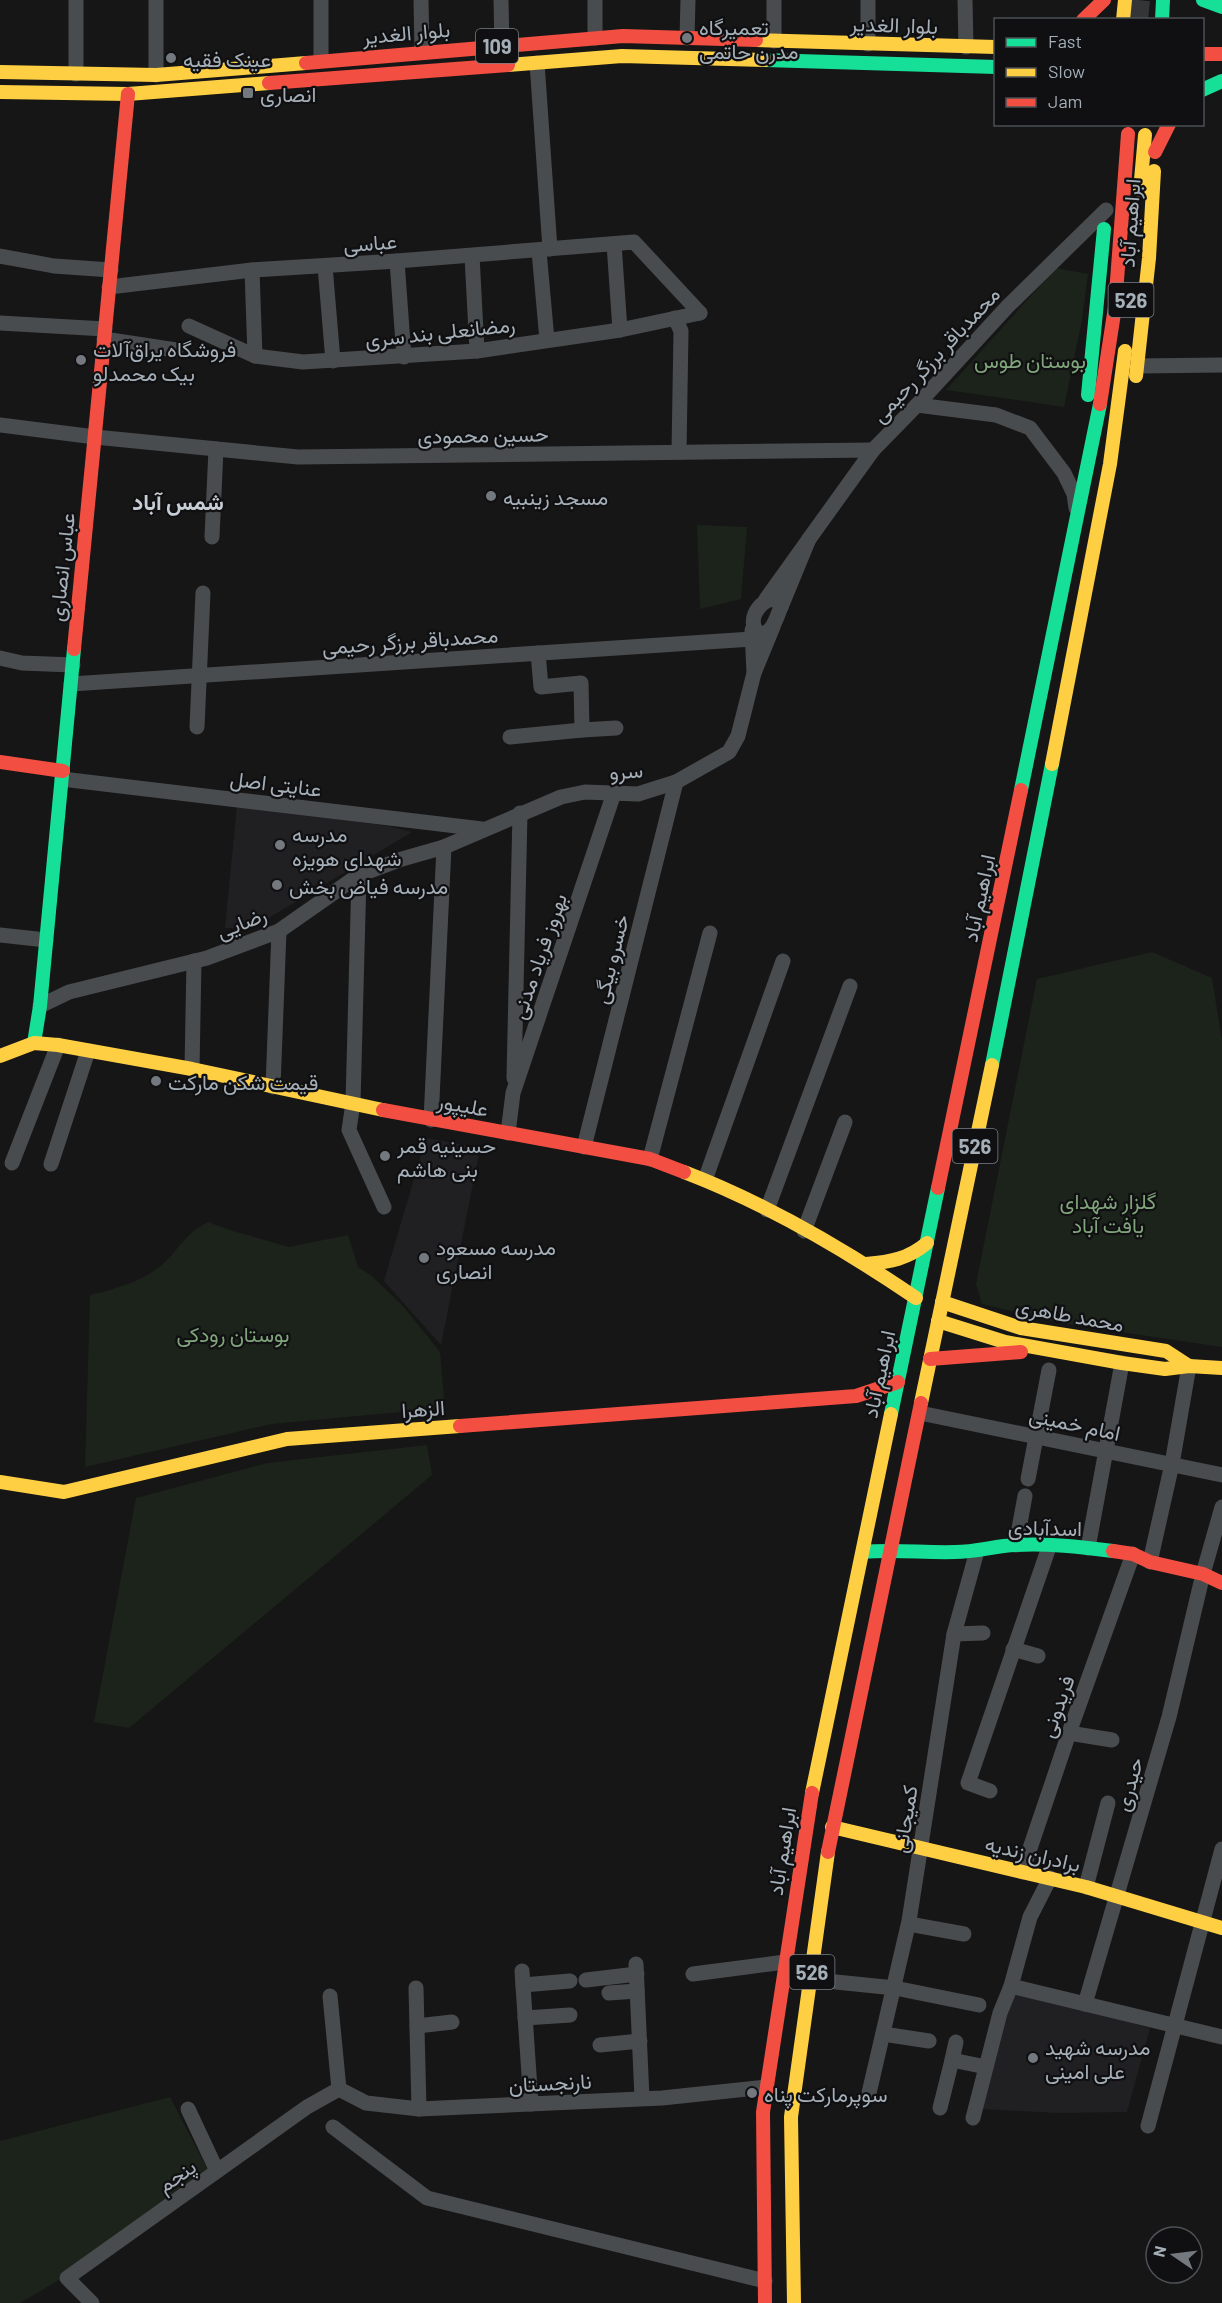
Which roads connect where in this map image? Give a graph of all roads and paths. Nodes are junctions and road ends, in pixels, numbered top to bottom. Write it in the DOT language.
graph roads {
  1 [pos="76,0"];
  2 [pos="156,0"];
  3 [pos="321,0"];
  4 [pos="421,0"];
  5 [pos="501,0"];
  6 [pos="595,0"];
  7 [pos="688,0"];
  8 [pos="774,0"];
  9 [pos="868,0"];
  10 [pos="965,0"];
  11 [pos="1104,0"];
  12 [pos="1125,0"];
  13 [pos="1163,0"];
  14 [pos="1203,0"];
  15 [pos="1222,7"];
  16 [pos="1085,18"];
  17 [pos="1123,18"];
  18 [pos="1162,18"];
  19 [pos="596,38"];
  20 [pos="687,38"];
  21 [pos="774,41"];
  22 [pos="868,44"];
  23 [pos="502,46"];
  24 [pos="966,47"];
  25 [pos="994,47"];
  26 [pos="422,52"];
  27 [pos="1204,54"];
  28 [pos="1222,54"];
  29 [pos="321,60"];
  30 [pos="537,63"];
  31 [pos="994,67"];
  32 [pos="0,72"];
  33 [pos="76,74"];
  34 [pos="1204,74"];
  35 [pos="156,75"];
  36 [pos="1222,75"];
  37 [pos="1222,81"];
  38 [pos="1204,90"];
  39 [pos="0,92"];
  40 [pos="128,94"];
  41 [pos="1156,126"];
  42 [pos="1168,126"];
  43 [pos="1128,134"];
  44 [pos="1145,135"];
  45 [pos="1155,152"];
  46 [pos="1106,205"];
  47 [pos="1137,228"];
  48 [pos="614,244"];
  49 [pos="545,250"];
  50 [pos="0,256"];
  51 [pos="472,256"];
  52 [pos="397,261"];
  53 [pos="325,266"];
  54 [pos="111,270"];
  55 [pos="252,270"];
  56 [pos="109,287"];
  57 [pos="1132,287"];
  58 [pos="700,313"];
  59 [pos="675,318"];
  60 [pos="0,323"];
  61 [pos="189,326"];
  62 [pos="620,330"];
  63 [pos="105,334"];
  64 [pos="547,340"];
  65 [pos="176,350"];
  66 [pos="477,351"];
  67 [pos="255,356"];
  68 [pos="404,357"];
  69 [pos="333,361"];
  70 [pos="1222,365"];
  71 [pos="1138,366"];
  72 [pos="917,405"];
  73 [pos="0,425"];
  74 [pos="95,437"];
  75 [pos="216,449"];
  76 [pos="873,450"];
  77 [pos="680,452"];
  78 [pos="1090,460"];
  79 [pos="1110,464"];
  80 [pos="1078,522"];
  81 [pos="212,537"];
  82 [pos="809,538"];
  83 [pos="203,593"];
  84 [pos="766,599"];
  85 [pos="781,607"];
  86 [pos="773,627"];
  87 [pos="752,632"];
  88 [pos="538,653"];
  89 [pos="0,658"];
  90 [pos="73,665"];
  91 [pos="754,673"];
  92 [pos="199,674"];
  93 [pos="71,684"];
  94 [pos="196,727"];
  95 [pos="616,728"];
  96 [pos="582,730"];
  97 [pos="510,737"];
  98 [pos="0,762"];
  99 [pos="62,775"];
  100 [pos="676,782"];
  101 [pos="614,793"];
  102 [pos="520,813"];
  103 [pos="485,829"];
  104 [pos="444,847"];
  105 [pos="359,875"];
  106 [pos="279,930"];
  107 [pos="710,933"];
  108 [pos="0,935"];
  109 [pos="46,940"];
  110 [pos="194,961"];
  111 [pos="783,961"];
  112 [pos="850,986"];
  113 [pos="979,996"];
  114 [pos="1005,1000"];
  115 [pos="40,1006"];
  116 [pos="34,1043"];
  117 [pos="58,1046"];
  118 [pos="88,1051"];
  119 [pos="0,1056"];
  120 [pos="192,1069"];
  121 [pos="273,1087"];
  122 [pos="513,1093"];
  123 [pos="353,1103"];
  124 [pos="430,1120"];
  125 [pos="845,1122"];
  126 [pos="508,1133"];
  127 [pos="584,1147"];
  128 [pos="650,1159"];
  129 [pos="12,1163"];
  130 [pos="51,1164"];
  131 [pos="705,1180"];
  132 [pos="384,1207"];
  133 [pos="767,1210"];
  134 [pos="804,1231"];
  135 [pos="927,1243"];
  136 [pos="866,1264"];
  137 [pos="916,1298"];
  138 [pos="942,1302"];
  139 [pos="938,1321"];
  140 [pos="1045,1350"];
  141 [pos="930,1359"];
  142 [pos="1122,1364"];
  143 [pos="1189,1366"];
  144 [pos="1222,1368"];
  145 [pos="1049,1370"];
  146 [pos="898,1382"];
  147 [pos="856,1396"];
  148 [pos="920,1413"];
  149 [pos="889,1428"];
  150 [pos="1037,1437"];
  151 [pos="1106,1451"];
  152 [pos="1172,1464"];
  153 [pos="1222,1475"];
  154 [pos="1028,1479"];
  155 [pos="0,1482"];
  156 [pos="1025,1496"];
  157 [pos="1222,1507"];
  158 [pos="1016,1545"];
  159 [pos="1049,1547"];
  160 [pos="1088,1548"];
  161 [pos="890,1550"];
  162 [pos="977,1551"];
  163 [pos="863,1552"];
  164 [pos="1133,1554"];
  165 [pos="1150,1562"];
  166 [pos="1222,1572"];
  167 [pos="1203,1574"];
  168 [pos="1222,1583"];
  169 [pos="954,1634"];
  170 [pos="983,1634"];
  171 [pos="1013,1649"];
  172 [pos="1038,1656"];
  173 [pos="1069,1733"];
  174 [pos="1112,1740"];
  175 [pos="990,1791"];
  176 [pos="1108,1803"];
  177 [pos="832,1827"];
  178 [pos="921,1848"];
  179 [pos="1222,1849"];
  180 [pos="1022,1872"];
  181 [pos="1050,1878"];
  182 [pos="1086,1887"];
  183 [pos="1116,1896"];
  184 [pos="1203,1923"];
  185 [pos="909,1924"];
  186 [pos="1222,1928"];
  187 [pos="964,1934"];
  188 [pos="785,1962"];
  189 [pos="693,1974"];
  190 [pos="586,1980"];
  191 [pos="570,1981"];
  192 [pos="836,1982"];
  193 [pos="1011,1986"];
  194 [pos="416,1988"];
  195 [pos="895,1988"];
  196 [pos="637,1991"];
  197 [pos="609,1993"];
  198 [pos="330,1996"];
  199 [pos="1085,2004"];
  200 [pos="979,2005"];
  201 [pos="570,2015"];
  202 [pos="525,2018"];
  203 [pos="452,2022"];
  204 [pos="417,2026"];
  205 [pos="1175,2026"];
  206 [pos="883,2034"];
  207 [pos="1222,2037"];
  208 [pos="640,2041"];
  209 [pos="929,2041"];
  210 [pos="956,2042"];
  211 [pos="600,2045"];
  212 [pos="952,2060"];
  213 [pos="986,2067"];
  214 [pos="766,2087"];
  215 [pos="339,2089"];
  216 [pos="868,2093"];
  217 [pos="642,2098"];
  218 [pos="531,2104"];
  219 [pos="940,2108"];
  220 [pos="188,2109"];
  221 [pos="419,2109"];
  222 [pos="974,2118"];
  223 [pos="1148,2126"];
  224 [pos="333,2127"];
  225 [pos="217,2171"];
  226 [pos="765,2281"];
  227 [pos="92,2303"];
  228 [pos="765,2303"];
  229 [pos="794,2303"];
  1 -- 33 [label="street"];
  2 -- 35 [label="street"];
  3 -- 29 [label="street"];
  4 -- 26 [label="street"];
  5 -- 23 [label="street"];
  6 -- 19 [label="street"];
  7 -- 20 [label="street"];
  8 -- 21 [label="street"];
  9 -- 22 [label="street"];
  10 -- 24 [label="street"];
  11 -- 16 [label="main road"];
  12 -- 17 [label="main road"];
  13 -- 18 [label="main road"];
  14 -- 15 [label="main road"];
  19 -- 20 [label="main road, بلوار الغدیر / 109"];
  19 -- 23 [label="main road, بلوار الغدیر / 109"];
  20 -- 21 [label="main road, بلوار الغدیر / 109"];
  21 -- 22 [label="main road, بلوار الغدیر / 109"];
  22 -- 24 [label="main road, بلوار الغدیر / 109"];
  23 -- 26 [label="main road, بلوار الغدیر / 109"];
  24 -- 25 [label="main road, بلوار الغدیر / 109"];
  26 -- 29 [label="main road, بلوار الغدیر / 109"];
  27 -- 28 [label="main road"];
  29 -- 35 [label="main road, بلوار الغدیر / 109"];
  30 -- 31 [label="main road, بلوار الغدیر / 109"];
  30 -- 40 [label="main road, بلوار الغدیر / 109"];
  30 -- 49 [label="street"];
  32 -- 33 [label="main road, بلوار الغدیر / 109"];
  33 -- 35 [label="main road, بلوار الغدیر / 109"];
  34 -- 36 [label="main road"];
  37 -- 38 [label="main road"];
  39 -- 40 [label="main road, بلوار الغدیر / 109"];
  40 -- 54 [label="main road, عباس انصاری"];
  41 -- 45 [label="main road, ابراهیم آباد / 526"];
  42 -- 45 [label="main road"];
  43 -- 78 [label="main road, ابراهیم آباد / 526"];
  44 -- 47 [label="main road, ابراهیم آباد"];
  45 -- 71 [label="main road, ابراهیم آباد / 526"];
  46 -- 72 [label="street, محمدباقر برزگر رحیمی"];
  46 -- 78 [label="main road, ابراهیم آباد / 526"];
  48 -- 49 [label="street, عباسی"];
  48 -- 58 [label="street, عباسی"];
  48 -- 62 [label="street"];
  49 -- 51 [label="street, عباسی"];
  49 -- 64 [label="street"];
  50 -- 54 [label="street"];
  51 -- 52 [label="street, عباسی"];
  51 -- 66 [label="street"];
  52 -- 53 [label="street, عباسی"];
  52 -- 68 [label="street"];
  53 -- 55 [label="street, عباسی"];
  53 -- 69 [label="street"];
  54 -- 56 [label="main road, عباس انصاری"];
  55 -- 56 [label="street, عباسی"];
  55 -- 67 [label="street"];
  56 -- 63 [label="main road, عباس انصاری"];
  57 -- 79 [label="main road, ابراهیم آباد / 526"];
  58 -- 59 [label="street, رمضانعلی بند سری"];
  59 -- 62 [label="street, رمضانعلی بند سری"];
  59 -- 77 [label="street"];
  60 -- 63 [label="street"];
  61 -- 67 [label="street, رمضانعلی بند سری"];
  62 -- 64 [label="street, رمضانعلی بند سری"];
  63 -- 65 [label="street"];
  63 -- 74 [label="main road, عباس انصاری"];
  64 -- 66 [label="street, رمضانعلی بند سری"];
  66 -- 68 [label="street, رمضانعلی بند سری"];
  67 -- 69 [label="street, رمضانعلی بند سری"];
  68 -- 69 [label="street, رمضانعلی بند سری"];
  70 -- 71 [label="street"];
  71 -- 79 [label="main road, ابراهیم آباد / 526"];
  72 -- 76 [label="street, محمدباقر برزگر رحیمی"];
  72 -- 80 [label="street"];
  73 -- 74 [label="street, حسین محمودی"];
  74 -- 75 [label="street, حسین محمودی"];
  74 -- 90 [label="main road, عباس انصاری"];
  75 -- 77 [label="street, حسین محمودی"];
  75 -- 81 [label="street"];
  76 -- 77 [label="street, حسین محمودی"];
  76 -- 82 [label="street, محمدباقر برزگر رحیمی"];
  78 -- 80 [label="main road, ابراهیم آباد / 526"];
  79 -- 114 [label="main road, ابراهیم آباد / 526"];
  80 -- 113 [label="main road, ابراهیم آباد / 526"];
  82 -- 84 [label="street, محمدباقر برزگر رحیمی"];
  82 -- 85 [label="street, محمدباقر برزگر رحیمی"];
  83 -- 92 [label="street"];
  84 -- 85 [label="street"];
  84 -- 87 [label="street, محمدباقر برزگر رحیمی"];
  85 -- 86 [label="street, محمدباقر برزگر رحیمی"];
  86 -- 87 [label="street, محمدباقر برزگر رحیمی"];
  86 -- 91 [label="street, محمدباقر برزگر رحیمی"];
  87 -- 88 [label="street, محمدباقر برزگر رحیمی"];
  87 -- 91 [label="street"];
  88 -- 92 [label="street, محمدباقر برزگر رحیمی"];
  88 -- 96 [label="street"];
  89 -- 90 [label="street"];
  90 -- 93 [label="main road, عباس انصاری"];
  91 -- 100 [label="street, سرو"];
  92 -- 93 [label="street, محمدباقر برزگر رحیمی"];
  92 -- 94 [label="street"];
  93 -- 99 [label="main road, عباس انصاری"];
  95 -- 96 [label="street"];
  96 -- 97 [label="street"];
  98 -- 99 [label="main road"];
  99 -- 103 [label="street, عنایتی اصل"];
  99 -- 109 [label="main road, عباس انصاری"];
  100 -- 101 [label="street, سرو"];
  100 -- 127 [label="street, خسرو بیگی"];
  101 -- 102 [label="street, سرو"];
  101 -- 122 [label="street, بهروز فریاد مدنی"];
  102 -- 103 [label="street, سرو"];
  102 -- 122 [label="street"];
  103 -- 104 [label="street, سرو"];
  104 -- 105 [label="street, رضایی"];
  104 -- 124 [label="street"];
  105 -- 106 [label="street, رضایی"];
  105 -- 123 [label="street"];
  106 -- 110 [label="street, رضایی"];
  106 -- 121 [label="street"];
  107 -- 128 [label="street"];
  108 -- 109 [label="street"];
  109 -- 115 [label="main road, عباس انصاری"];
  110 -- 115 [label="street, رضایی"];
  110 -- 120 [label="street"];
  111 -- 131 [label="street"];
  112 -- 133 [label="street"];
  113 -- 114 [label="main road"];
  113 -- 135 [label="main road, ابراهیم آباد / 526"];
  114 -- 138 [label="main road, ابراهیم آباد / 526"];
  115 -- 116 [label="main road, عباس انصاری"];
  116 -- 117 [label="main road, علیپور"];
  116 -- 119 [label="main road"];
  117 -- 118 [label="main road, علیپور"];
  117 -- 129 [label="street"];
  118 -- 120 [label="main road, علیپور"];
  118 -- 130 [label="street"];
  120 -- 121 [label="main road, علیپور"];
  121 -- 123 [label="main road, علیپور"];
  122 -- 126 [label="street, بهروز فریاد مدنی"];
  123 -- 124 [label="main road, علیپور"];
  123 -- 132 [label="street"];
  124 -- 126 [label="main road, علیپور"];
  125 -- 134 [label="street"];
  126 -- 127 [label="main road, علیپور"];
  127 -- 128 [label="main road, علیپور"];
  128 -- 131 [label="main road, علیپور"];
  131 -- 133 [label="main road, علیپور"];
  133 -- 134 [label="main road, علیپور"];
  134 -- 136 [label="main road, علیپور"];
  135 -- 136 [label="main road"];
  135 -- 137 [label="main road, ابراهیم آباد / 526"];
  136 -- 137 [label="main road, علیپور"];
  137 -- 146 [label="main road, ابراهیم آباد / 526"];
  138 -- 139 [label="main road, ابراهیم آباد / 526"];
  138 -- 143 [label="main road, محمد طاهری"];
  139 -- 140 [label="main road, محمد طاهری"];
  139 -- 141 [label="main road, ابراهیم آباد / 526"];
  140 -- 141 [label="main road"];
  140 -- 142 [label="main road, محمد طاهری"];
  141 -- 148 [label="main road, ابراهیم آباد / 526"];
  142 -- 143 [label="main road, محمد طاهری"];
  142 -- 151 [label="street"];
  143 -- 144 [label="main road, محمد طاهری"];
  143 -- 152 [label="street"];
  145 -- 150 [label="street"];
  146 -- 147 [label="main road, الزهرا"];
  146 -- 149 [label="main road, ابراهیم آباد / 526"];
  147 -- 149 [label="main road"];
  147 -- 155 [label="main road, الزهرا"];
  148 -- 150 [label="street, امام خمینی"];
  148 -- 161 [label="main road, ابراهیم آباد / 526"];
  149 -- 163 [label="main road, ابراهیم آباد / 526"];
  150 -- 151 [label="street, امام خمینی"];
  150 -- 154 [label="street"];
  151 -- 152 [label="street, امام خمینی"];
  151 -- 160 [label="street"];
  152 -- 153 [label="street, امام خمینی"];
  152 -- 165 [label="street"];
  156 -- 158 [label="street"];
  157 -- 167 [label="street, حیدری"];
  158 -- 159 [label="main road, اسدآبادی"];
  158 -- 162 [label="main road, اسدآبادی"];
  159 -- 160 [label="main road, اسدآبادی"];
  159 -- 171 [label="street"];
  160 -- 164 [label="main road, اسدآبادی"];
  161 -- 162 [label="main road, اسدآبادی"];
  161 -- 163 [label="main road, اسدآبادی"];
  161 -- 177 [label="main road, ابراهیم آباد / 526"];
  162 -- 169 [label="street, کمیجانی"];
  163 -- 188 [label="main road, ابراهیم آباد / 526"];
  164 -- 165 [label="main road, اسدآبادی"];
  164 -- 173 [label="street, فریدونی"];
  165 -- 167 [label="main road, اسدآبادی"];
  166 -- 167 [label="street"];
  167 -- 168 [label="main road, اسدآبادی"];
  167 -- 183 [label="street, حیدری"];
  169 -- 170 [label="street"];
  169 -- 178 [label="street, کمیجانی"];
  171 -- 172 [label="street"];
  171 -- 175 [label="street"];
  173 -- 174 [label="street"];
  173 -- 180 [label="street, فریدونی"];
  176 -- 182 [label="street"];
  177 -- 178 [label="main road, برادران زندیه"];
  177 -- 229 [label="main road, ابراهیم آباد / 526"];
  178 -- 180 [label="main road, برادران زندیه"];
  178 -- 185 [label="street, کمیجانی"];
  179 -- 184 [label="street"];
  180 -- 181 [label="main road, برادران زندیه"];
  181 -- 182 [label="main road, برادران زندیه"];
  181 -- 193 [label="street"];
  182 -- 183 [label="main road, برادران زندیه"];
  183 -- 184 [label="main road, برادران زندیه"];
  183 -- 199 [label="street, حیدری"];
  184 -- 186 [label="main road, برادران زندیه"];
  184 -- 205 [label="street"];
  185 -- 187 [label="street"];
  185 -- 195 [label="street, کمیجانی"];
  188 -- 189 [label="street"];
  188 -- 214 [label="main road, ابراهیم آباد / 526"];
  190 -- 196 [label="street"];
  191 -- 202 [label="street"];
  192 -- 195 [label="street"];
  193 -- 199 [label="street"];
  193 -- 213 [label="street"];
  194 -- 204 [label="street"];
  195 -- 200 [label="street"];
  195 -- 206 [label="street, کمیجانی"];
  196 -- 197 [label="street"];
  196 -- 208 [label="street"];
  198 -- 215 [label="street"];
  199 -- 205 [label="street"];
  201 -- 202 [label="street"];
  202 -- 218 [label="street"];
  203 -- 204 [label="street"];
  204 -- 221 [label="street"];
  205 -- 207 [label="street"];
  205 -- 223 [label="street"];
  206 -- 209 [label="street"];
  206 -- 216 [label="street, کمیجانی"];
  208 -- 211 [label="street"];
  208 -- 217 [label="street"];
  210 -- 212 [label="street"];
  212 -- 213 [label="street"];
  212 -- 219 [label="street"];
  213 -- 222 [label="street"];
  214 -- 217 [label="street, نارنجستان"];
  214 -- 226 [label="main road, ابراهیم آباد / 526"];
  215 -- 221 [label="street, نارنجستان"];
  215 -- 225 [label="street, پنجم"];
  217 -- 218 [label="street, نارنجستان"];
  218 -- 221 [label="street, نارنجستان"];
  220 -- 225 [label="street"];
  224 -- 226 [label="street"];
  225 -- 227 [label="street, پنجم"];
  226 -- 228 [label="main road, ابراهیم آباد / 526"];
}
